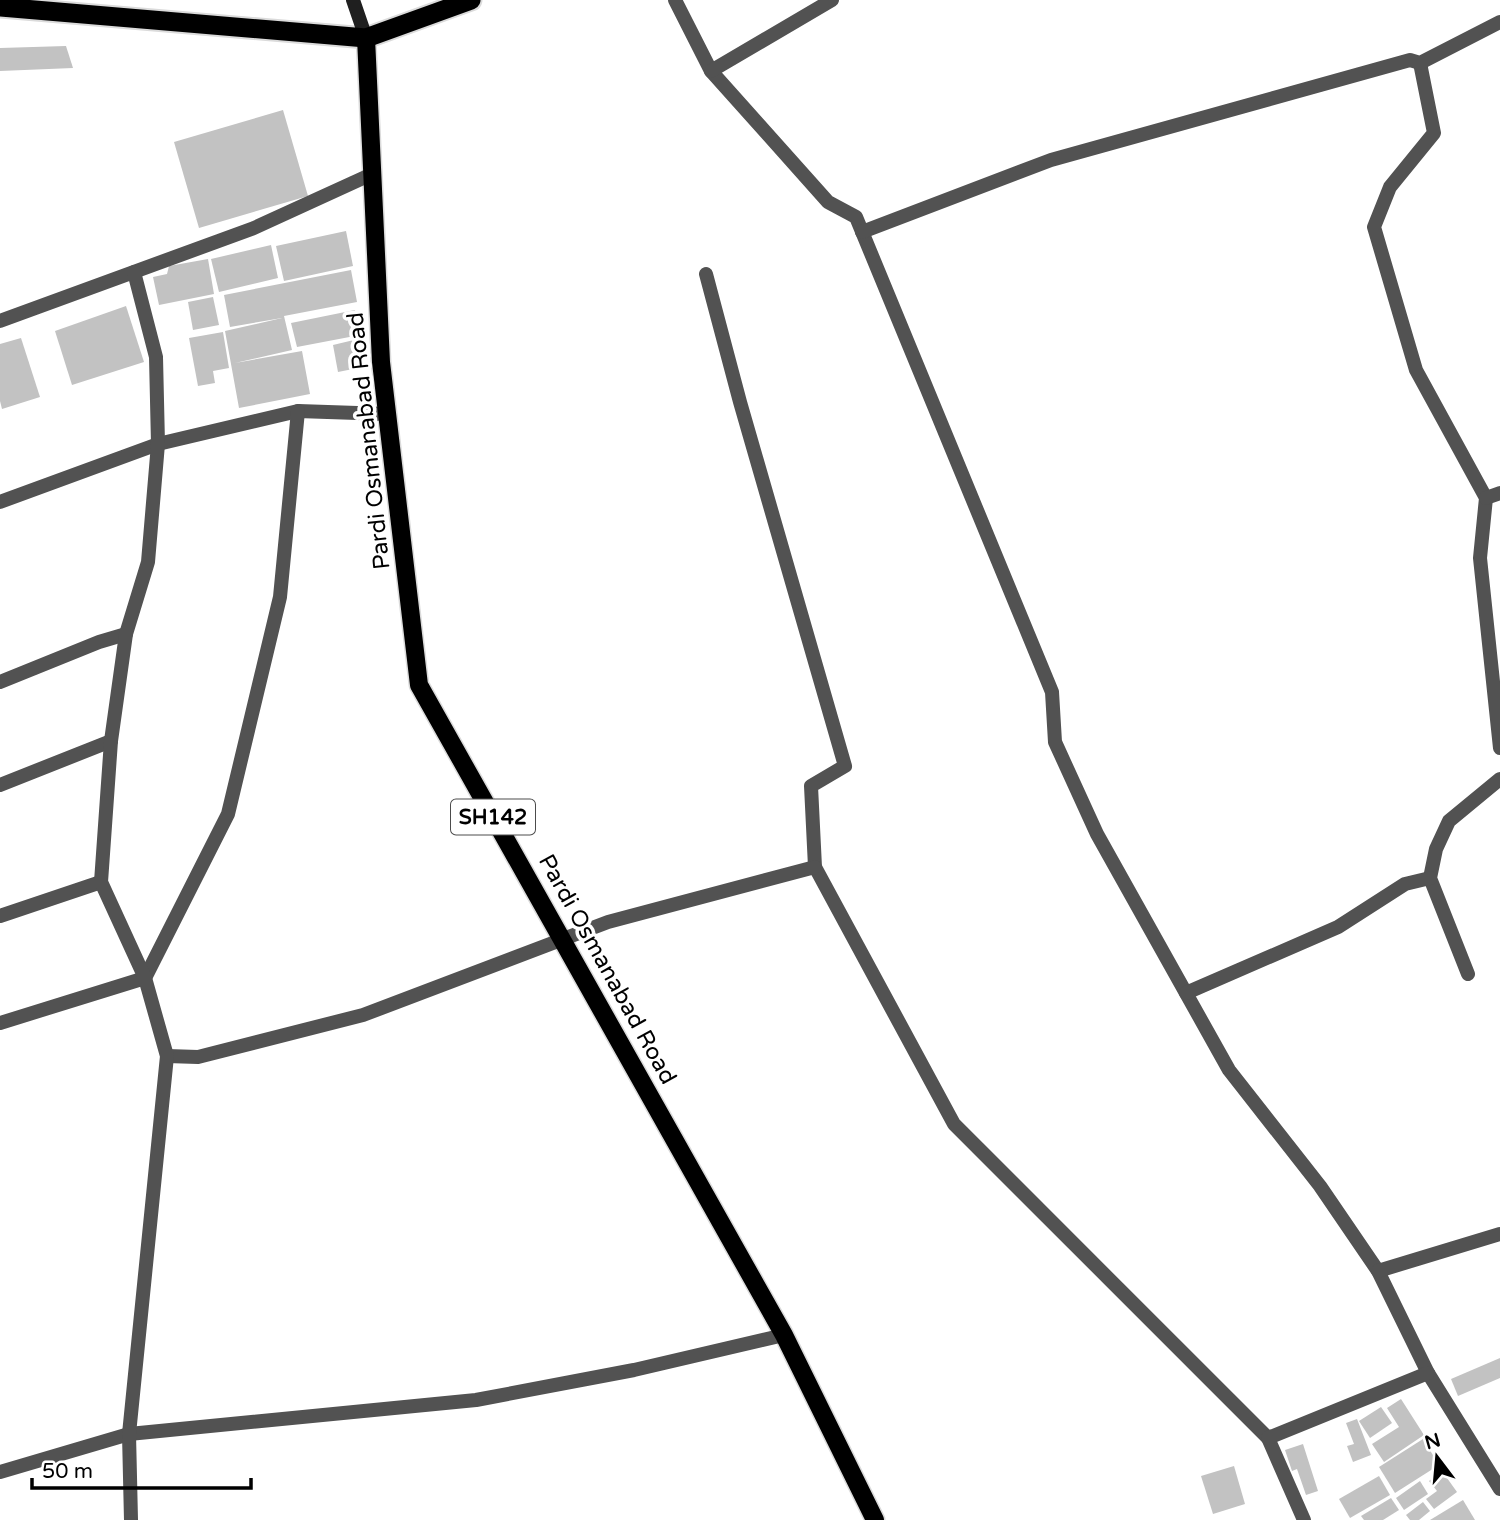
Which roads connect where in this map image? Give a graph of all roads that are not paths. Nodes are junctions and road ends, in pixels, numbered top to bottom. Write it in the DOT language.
graph roads {
  1 [pos="353,0"];
  2 [pos="471,0"];
  3 [pos="675,0"];
  4 [pos="832,0"];
  5 [pos="0,7"];
  6 [pos="1500,22"];
  7 [pos="366,38"];
  8 [pos="1420,63"];
  9 [pos="711,71"];
  10 [pos="372,174"];
  11 [pos="862,232"];
  12 [pos="134,272"];
  13 [pos="706,274"];
  14 [pos="0,321"];
  15 [pos="298,411"];
  16 [pos="387,414"];
  17 [pos="158,444"];
  18 [pos="1493,496"];
  19 [pos="0,502"];
  20 [pos="126,634"];
  21 [pos="0,682"];
  22 [pos="111,741"];
  23 [pos="1500,748"];
  24 [pos="1500,779"];
  25 [pos="0,785"];
  26 [pos="816,867"];
  27 [pos="1430,878"];
  28 [pos="101,882"];
  29 [pos="0,916"];
  30 [pos="562,937"];
  31 [pos="1468,974"];
  32 [pos="145,978"];
  33 [pos="1186,993"];
  34 [pos="0,1023"];
  35 [pos="167,1056"];
  36 [pos="1500,1234"];
  37 [pos="1378,1271"];
  38 [pos="784,1335"];
  39 [pos="1428,1373"];
  40 [pos="129,1434"];
  41 [pos="1268,1438"];
  42 [pos="0,1472"];
  43 [pos="1500,1489"];
  44 [pos="131,1520"];
  45 [pos="875,1520"];
  46 [pos="1304,1520"];
  1 -- 7 [label="main road"];
  2 -- 7 [label="highway"];
  3 -- 9 [label="street"];
  4 -- 9 [label="street"];
  5 -- 7 [label="highway"];
  6 -- 8 [label="street"];
  7 -- 10 [label="main road, Pardi Osmanabad Road / SH142"];
  8 -- 11 [label="street"];
  8 -- 18 [label="street"];
  9 -- 11 [label="street"];
  10 -- 12 [label="street"];
  10 -- 16 [label="main road, Pardi Osmanabad Road / SH142"];
  11 -- 33 [label="street"];
  12 -- 14 [label="street"];
  12 -- 17 [label="street"];
  13 -- 26 [label="street"];
  15 -- 16 [label="street"];
  15 -- 17 [label="street"];
  15 -- 32 [label="street"];
  16 -- 30 [label="main road, Pardi Osmanabad Road / SH142"];
  17 -- 19 [label="street"];
  17 -- 20 [label="street"];
  18 -- 23 [label="street"];
  20 -- 21 [label="street"];
  20 -- 22 [label="street"];
  22 -- 25 [label="street"];
  22 -- 28 [label="street"];
  24 -- 27 [label="street"];
  26 -- 30 [label="street"];
  26 -- 41 [label="street"];
  27 -- 31 [label="street"];
  27 -- 33 [label="street"];
  28 -- 29 [label="street"];
  28 -- 32 [label="street"];
  30 -- 35 [label="street"];
  30 -- 38 [label="main road, Pardi Osmanabad Road / SH142"];
  32 -- 34 [label="street"];
  32 -- 35 [label="street"];
  33 -- 37 [label="street"];
  35 -- 40 [label="street"];
  36 -- 37 [label="street"];
  37 -- 39 [label="street"];
  38 -- 40 [label="street"];
  38 -- 45 [label="main road, Pardi Osmanabad Road / SH142"];
  39 -- 41 [label="street"];
  39 -- 43 [label="street"];
  40 -- 42 [label="street"];
  40 -- 44 [label="street"];
  41 -- 46 [label="street"];
}
